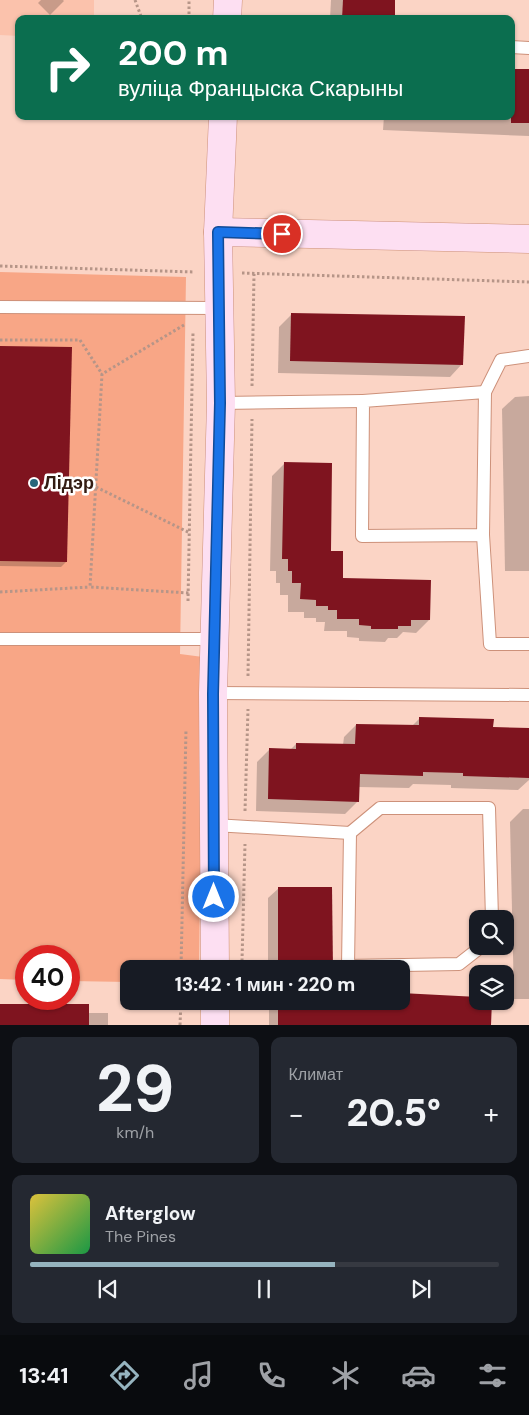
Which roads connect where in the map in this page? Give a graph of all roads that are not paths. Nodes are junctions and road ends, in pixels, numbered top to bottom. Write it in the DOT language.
graph roads {
  1 [pos="228,0"];
  2 [pos="227,15"];
  3 [pos="515,47"];
  4 [pos="529,48"];
  5 [pos="223,120"];
  6 [pos="218,232"];
  7 [pos="529,240"];
  8 [pos="0,307"];
  9 [pos="202,312"];
  10 [pos="529,356"];
  11 [pos="486,392"];
  12 [pos="363,401"];
  13 [pos="220,403"];
  14 [pos="483,535"];
  15 [pos="0,639"];
  16 [pos="214,639"];
  17 [pos="529,644"];
  18 [pos="213,694"];
  19 [pos="529,695"];
  20 [pos="214,826"];
  21 [pos="350,833"];
  22 [pos="492,910"];
  23 [pos="470,955"];
  24 [pos="215,960"];
  25 [pos="215,1010"];
  26 [pos="216,1025"];
  1 -- 2 [label="street"];
  3 -- 4 [label="lane"];
  5 -- 6 [label="street"];
  6 -- 7 [label="street"];
  6 -- 9 [label="street"];
  8 -- 9 [label="lane"];
  9 -- 13 [label="street"];
  10 -- 11 [label="lane"];
  11 -- 12 [label="lane"];
  11 -- 14 [label="lane"];
  12 -- 13 [label="lane"];
  12 -- 14 [label="lane"];
  13 -- 16 [label="street"];
  14 -- 17 [label="lane"];
  15 -- 16 [label="lane"];
  16 -- 18 [label="street"];
  18 -- 19 [label="lane"];
  18 -- 20 [label="street"];
  20 -- 21 [label="lane"];
  20 -- 24 [label="street"];
  21 -- 22 [label="lane"];
  21 -- 23 [label="lane"];
  25 -- 26 [label="street"];
}
